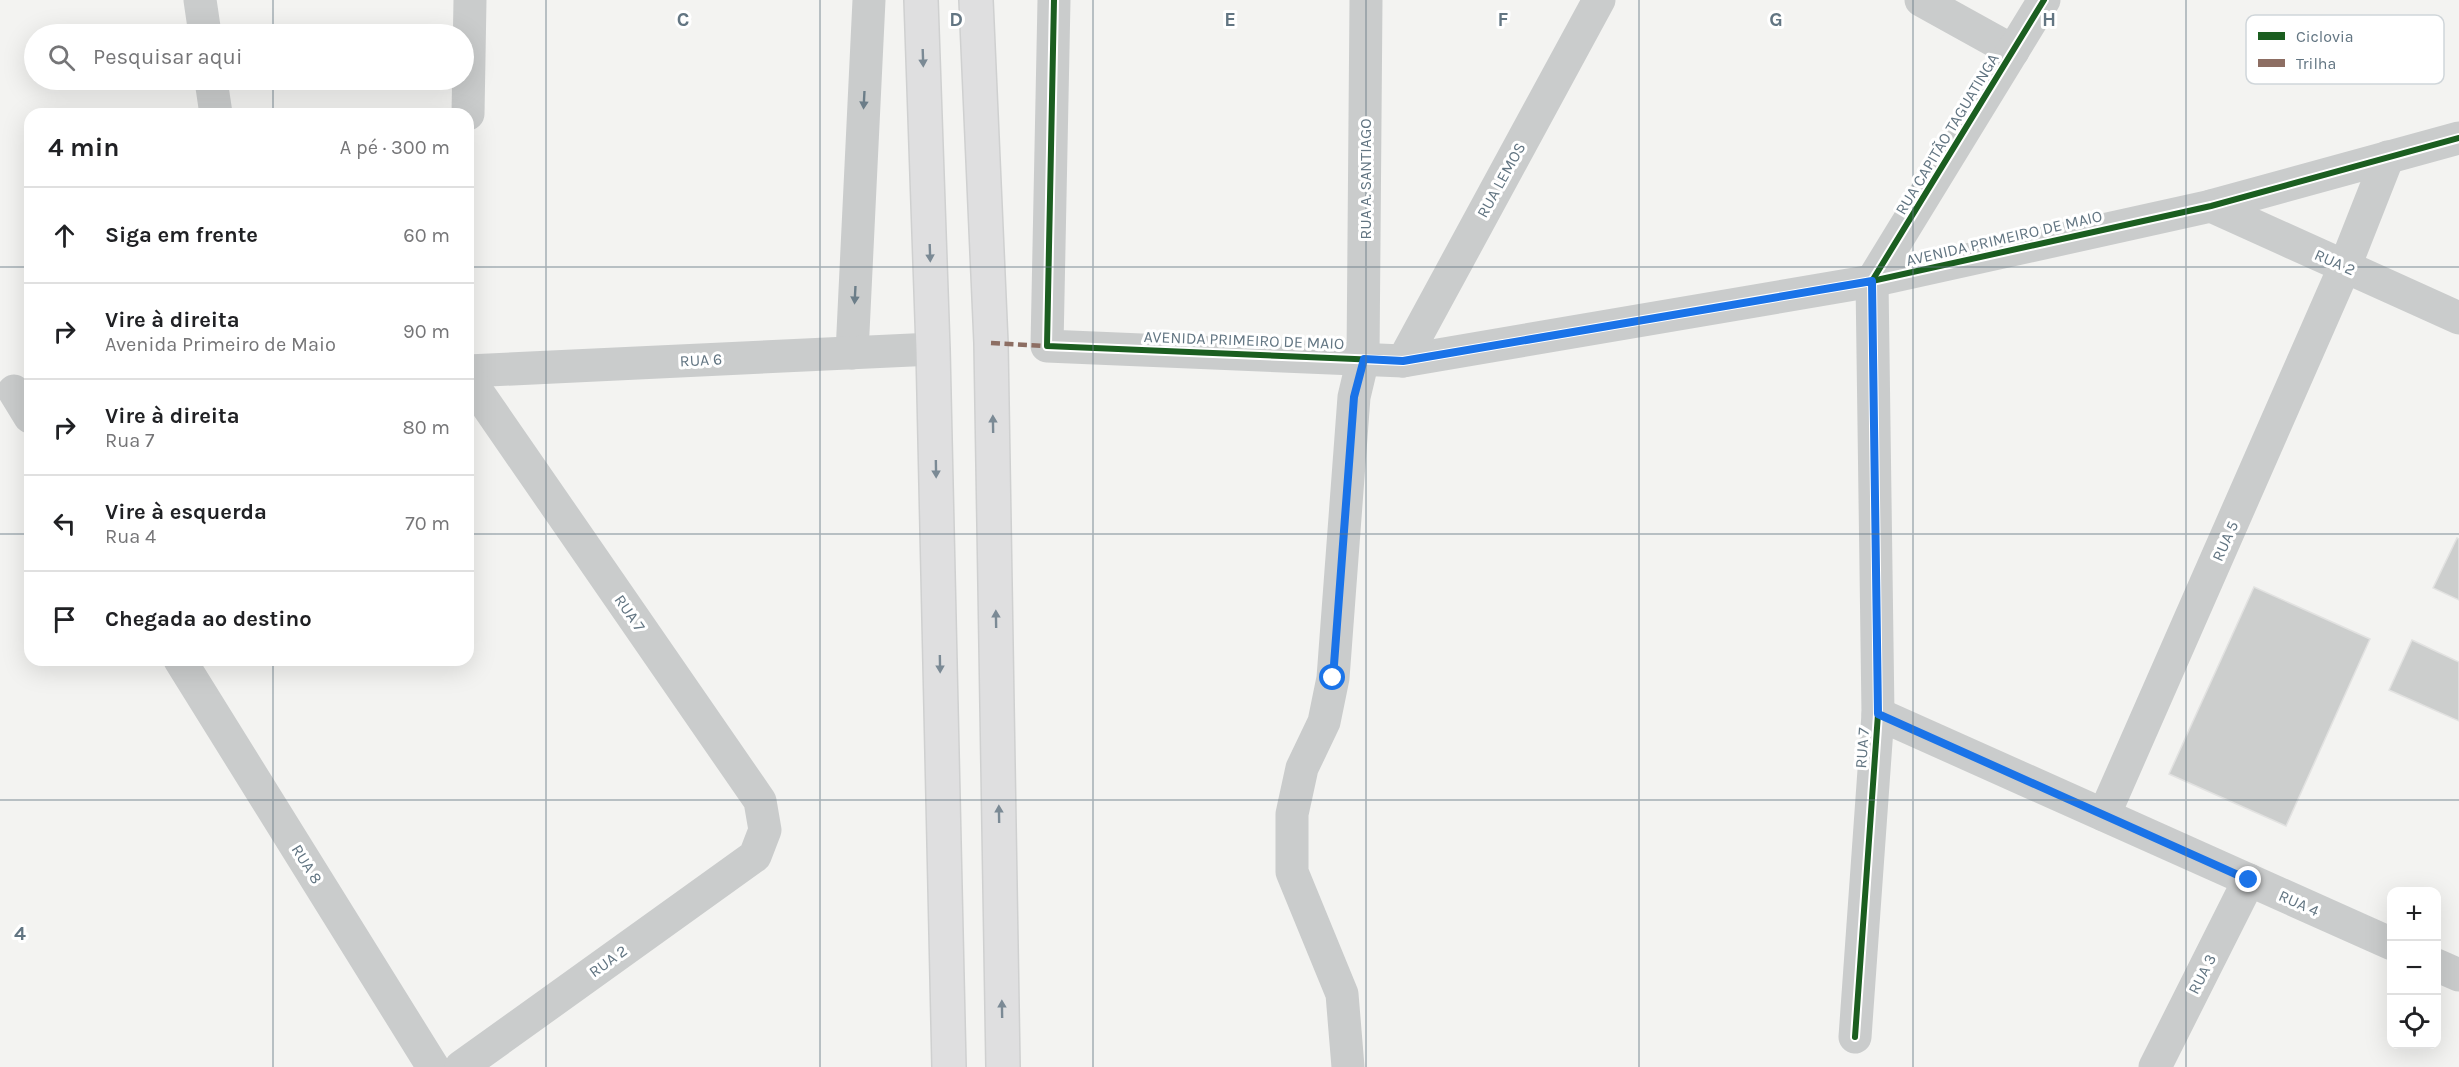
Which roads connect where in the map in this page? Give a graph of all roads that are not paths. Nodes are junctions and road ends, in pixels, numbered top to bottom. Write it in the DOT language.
graph roads {
  1 [pos="200,0"];
  2 [pos="470,0"];
  3 [pos="869,0"];
  4 [pos="921,0"];
  5 [pos="976,0"];
  6 [pos="1054,0"];
  7 [pos="1366,0"];
  8 [pos="1599,0"];
  9 [pos="1921,0"];
  10 [pos="2044,0"];
  11 [pos="204,24"];
  12 [pos="470,24"];
  13 [pos="2013,51"];
  14 [pos="212,90"];
  15 [pos="468,90"];
  16 [pos="215,108"];
  17 [pos="468,108"];
  18 [pos="2459,138"];
  19 [pos="2388,157"];
  20 [pos="2211,206"];
  21 [pos="2345,267"];
  22 [pos="1872,281"];
  23 [pos="2459,318"];
  24 [pos="933,348"];
  25 [pos="852,353"];
  26 [pos="1364,359"];
  27 [pos="1403,361"];
  28 [pos="474,371"];
  29 [pos="474,387"];
  30 [pos="184,666"];
  31 [pos="1878,714"];
  32 [pos="2104,815"];
  33 [pos="755,856"];
  34 [pos="2249,880"];
  35 [pos="2387,942"];
  36 [pos="2441,966"];
  37 [pos="2459,975"];
  38 [pos="1855,1036"];
  39 [pos="433,1067"];
  40 [pos="461,1067"];
  41 [pos="949,1067"];
  42 [pos="1004,1067"];
  43 [pos="1348,1067"];
  44 [pos="2155,1067"];
  1 -- 11 [label="street"];
  2 -- 12 [label="street"];
  3 -- 25 [label="street, one-way"];
  4 -- 24 [label="highway, one-way"];
  42 -- 5 [label="highway, one-way"];
  6 -- 26 [label="street, AVENIDA PRIMEIRO DE MAIO"];
  7 -- 26 [label="street, RUA A. SANTIAGO"];
  8 -- 27 [label="street, RUA LEMOS"];
  9 -- 13 [label="street"];
  10 -- 13 [label="street, RUA CAPITÃO TAGUATINGA"];
  13 -- 22 [label="street, RUA CAPITÃO TAGUATINGA"];
  14 -- 16 [label="street"];
  15 -- 17 [label="street"];
  18 -- 19 [label="street, AVENIDA PRIMEIRO DE MAIO"];
  19 -- 20 [label="street, AVENIDA PRIMEIRO DE MAIO"];
  19 -- 21 [label="street, RUA 5"];
  20 -- 21 [label="street, RUA 2"];
  20 -- 22 [label="street, AVENIDA PRIMEIRO DE MAIO"];
  21 -- 23 [label="street, RUA 2"];
  21 -- 32 [label="street, RUA 5"];
  22 -- 27 [label="street, AVENIDA PRIMEIRO DE MAIO"];
  22 -- 31 [label="street, RUA 7"];
  24 -- 25 [label="street, RUA 6"];
  24 -- 41 [label="highway, one-way"];
  25 -- 28 [label="street, RUA 6"];
  26 -- 27 [label="street, AVENIDA PRIMEIRO DE MAIO"];
  26 -- 43 [label="street, RUA A. SANTIAGO"];
  29 -- 33 [label="street, RUA 7"];
  30 -- 39 [label="street, RUA 8"];
  31 -- 32 [label="street, RUA 4"];
  31 -- 38 [label="street, RUA 7"];
  32 -- 34 [label="street, RUA 4"];
  33 -- 40 [label="street, RUA 2"];
  34 -- 35 [label="street, RUA 4"];
  34 -- 44 [label="street, RUA 3"];
  36 -- 37 [label="street"];
}
